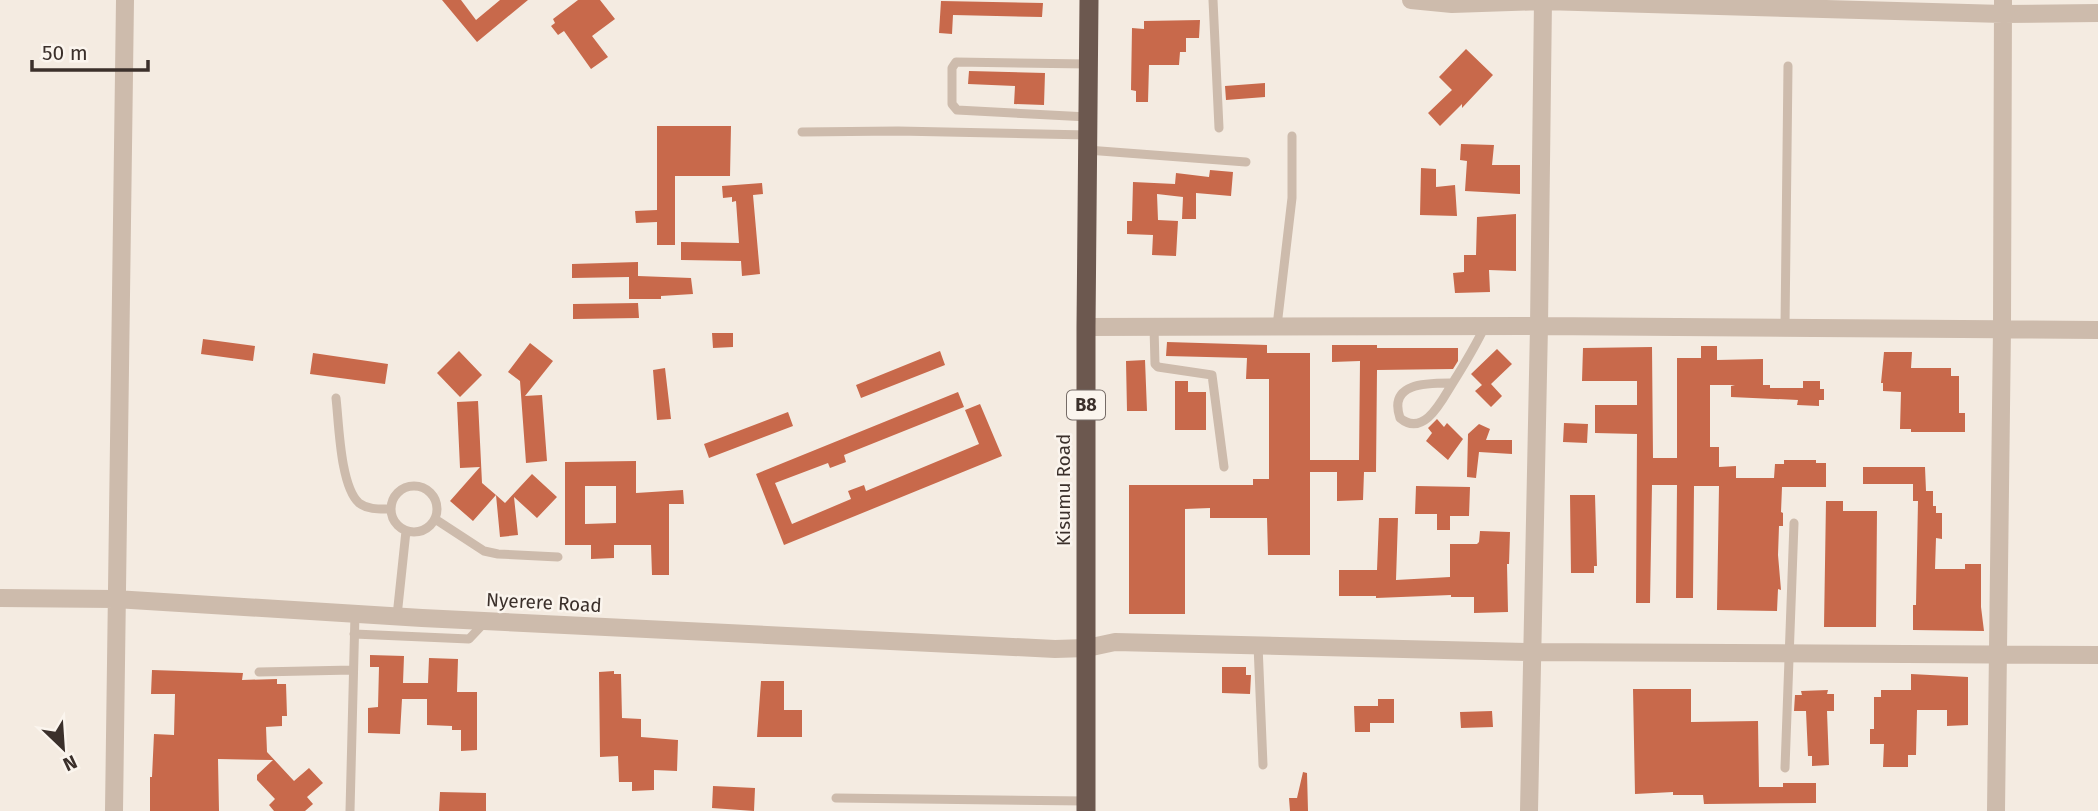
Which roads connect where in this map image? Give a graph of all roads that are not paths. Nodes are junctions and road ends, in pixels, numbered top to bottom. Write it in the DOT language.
graph roads {
  1 [pos="125,0"];
  2 [pos="1089,0"];
  3 [pos="1213,0"];
  4 [pos="1411,0"];
  5 [pos="1543,0"];
  6 [pos="2003,7"];
  7 [pos="2098,13"];
  8 [pos="1088,64"];
  9 [pos="1788,66"];
  10 [pos="1219,128"];
  11 [pos="802,132"];
  12 [pos="1087,134"];
  13 [pos="1292,136"];
  14 [pos="1246,162"];
  15 [pos="1485,326"];
  16 [pos="1539,326"];
  17 [pos="1086,327"];
  18 [pos="1154,327"];
  19 [pos="1277,327"];
  20 [pos="1785,327"];
  21 [pos="2002,328"];
  22 [pos="2098,330"];
  23 [pos="1452,383"];
  24 [pos="336,397"];
  25 [pos="1224,467"];
  26 [pos="391,509"];
  27 [pos="435,519"];
  28 [pos="1794,523"];
  29 [pos="406,531"];
  30 [pos="558,557"];
  31 [pos="0,598"];
  32 [pos="115,599"];
  33 [pos="355,614"];
  34 [pos="397,616"];
  35 [pos="422,618"];
  36 [pos="487,620"];
  37 [pos="354,634"];
  38 [pos="421,637"];
  39 [pos="1258,645"];
  40 [pos="1087,648"];
  41 [pos="1531,652"];
  42 [pos="1788,653"];
  43 [pos="1998,654"];
  44 [pos="2098,655"];
  45 [pos="353,670"];
  46 [pos="259,672"];
  47 [pos="1263,765"];
  48 [pos="1785,768"];
  49 [pos="836,798"];
  50 [pos="1086,806"];
  51 [pos="114,811"];
  52 [pos="350,811"];
  53 [pos="1529,811"];
  54 [pos="1996,811"];
  1 -- 32 [label="street"];
  2 -- 8 [label="highway, Kisumu Road / B8"];
  3 -- 10 [label="lane"];
  4 -- 5 [label="street"];
  5 -- 6 [label="street"];
  5 -- 16 [label="street"];
  6 -- 7 [label="street"];
  6 -- 21 [label="street"];
  8 -- 12 [label="highway, Kisumu Road / B8"];
  8 -- 12 [label="lane"];
  9 -- 20 [label="lane"];
  11 -- 12 [label="lane"];
  12 -- 14 [label="lane"];
  12 -- 17 [label="highway, Kisumu Road / B8"];
  13 -- 19 [label="lane"];
  15 -- 16 [label="street"];
  15 -- 19 [label="street"];
  15 -- 23 [label="lane"];
  16 -- 20 [label="street"];
  16 -- 41 [label="street"];
  17 -- 18 [label="street"];
  17 -- 40 [label="highway, Kisumu Road / B8"];
  18 -- 19 [label="street"];
  18 -- 25 [label="lane"];
  20 -- 21 [label="street"];
  21 -- 22 [label="street"];
  21 -- 43 [label="street"];
  23 -- 23 [label="lane"];
  24 -- 26 [label="lane"];
  26 -- 27 [label="lane"];
  26 -- 29 [label="lane"];
  27 -- 29 [label="lane"];
  27 -- 30 [label="lane"];
  28 -- 42 [label="lane"];
  29 -- 34 [label="lane"];
  31 -- 32 [label="street, Nyerere Road"];
  32 -- 33 [label="street, Nyerere Road"];
  32 -- 51 [label="street"];
  33 -- 34 [label="street, Nyerere Road"];
  33 -- 37 [label="lane"];
  34 -- 35 [label="street, Nyerere Road"];
  35 -- 36 [label="street, Nyerere Road"];
  35 -- 38 [label="lane"];
  36 -- 38 [label="lane"];
  36 -- 40 [label="street, Nyerere Road"];
  37 -- 38 [label="lane"];
  37 -- 45 [label="lane"];
  39 -- 40 [label="street, Nyerere Road"];
  39 -- 41 [label="street, Nyerere Road"];
  39 -- 47 [label="lane"];
  40 -- 50 [label="highway, Kisumu Road / B8"];
  41 -- 42 [label="street, Nyerere Road"];
  41 -- 53 [label="street"];
  42 -- 43 [label="street, Nyerere Road"];
  42 -- 48 [label="lane"];
  43 -- 44 [label="street, Nyerere Road"];
  43 -- 54 [label="street"];
  45 -- 46 [label="lane"];
  45 -- 52 [label="lane"];
  49 -- 50 [label="lane"];
}
